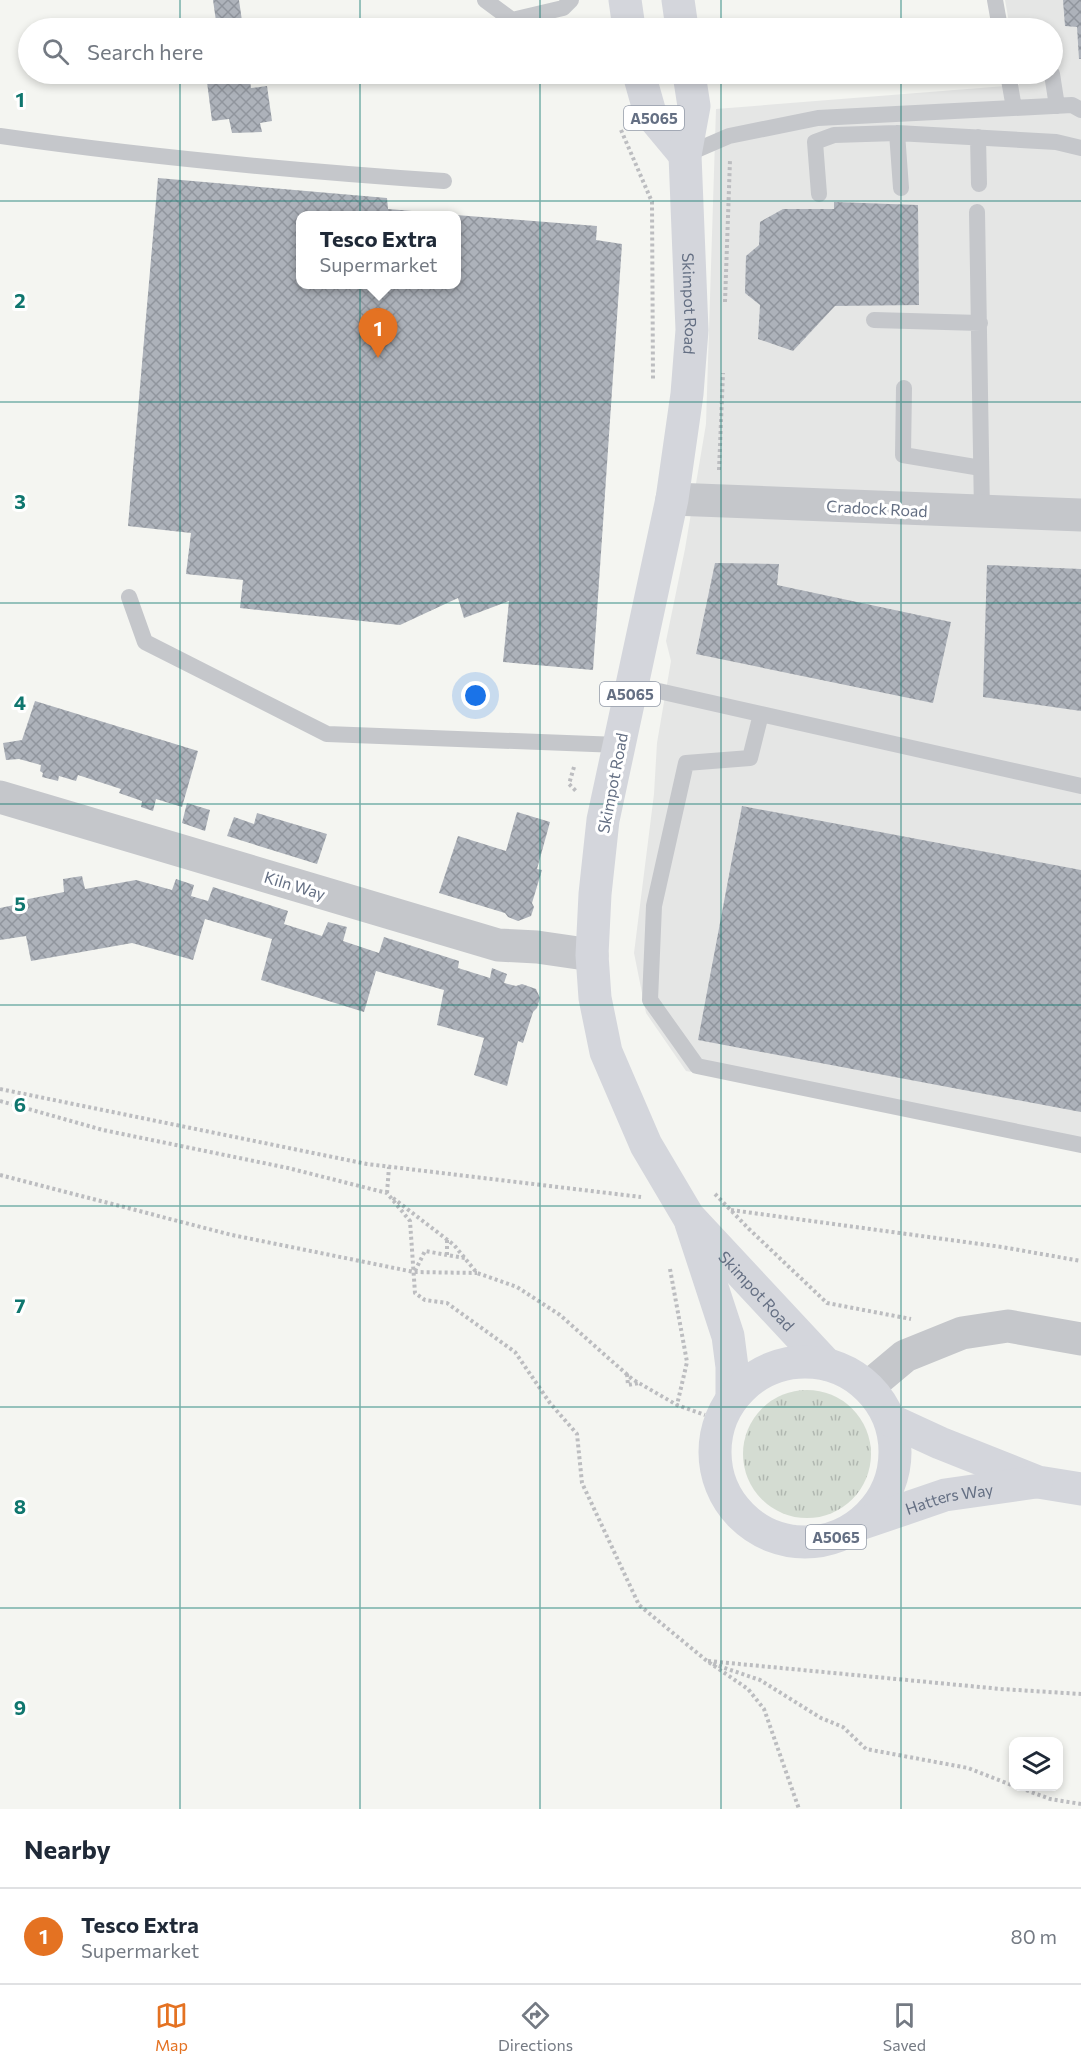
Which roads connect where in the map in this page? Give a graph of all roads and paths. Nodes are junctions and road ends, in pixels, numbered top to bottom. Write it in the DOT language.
graph roads {
  1 [pos="485,0"];
  2 [pos="571,0"];
  3 [pos="624,0"];
  4 [pos="678,0"];
  5 [pos="995,0"];
  6 [pos="509,18"];
  7 [pos="520,18"];
  8 [pos="627,18"];
  9 [pos="681,18"];
  10 [pos="998,18"];
  11 [pos="642,84"];
  12 [pos="691,84"];
  13 [pos="1010,84"];
  14 [pos="1054,84"];
  15 [pos="1057,106"];
  16 [pos="1014,108"];
  17 [pos="1081,110"];
  18 [pos="619,123"];
  19 [pos="897,133"];
  20 [pos="0,136"];
  21 [pos="978,137"];
  22 [pos="1081,148"];
  23 [pos="685,155"];
  24 [pos="444,181"];
  25 [pos="979,184"];
  26 [pos="901,188"];
  27 [pos="819,194"];
  28 [pos="977,212"];
  29 [pos="874,320"];
  30 [pos="980,323"];
  31 [pos="654,380"];
  32 [pos="904,388"];
  33 [pos="981,468"];
  34 [pos="672,499"];
  35 [pos="982,513"];
  36 [pos="1081,516"];
  37 [pos="129,597"];
  38 [pos="632,685"];
  39 [pos="761,714"];
  40 [pos="619,745"];
  41 [pos="1081,786"];
  42 [pos="0,797"];
  43 [pos="592,955"];
  44 [pos="0,1089"];
  45 [pos="0,1101"];
  46 [pos="1081,1145"];
  47 [pos="390,1167"];
  48 [pos="0,1175"];
  49 [pos="709,1187"];
  50 [pos="387,1193"];
  51 [pos="625,1195"];
  52 [pos="763,1214"];
  53 [pos="688,1215"];
  54 [pos="447,1239"];
  55 [pos="447,1255"];
  56 [pos="465,1258"];
  57 [pos="1081,1261"];
  58 [pos="414,1272"];
  59 [pos="477,1273"];
  60 [pos="914,1320"];
  61 [pos="1081,1339"];
  62 [pos="826,1364"];
  63 [pos="868,1387"];
  64 [pos="726,1409"];
  65 [pos="890,1420"];
  66 [pos="1038,1482"];
  67 [pos="1081,1489"];
  68 [pos="863,1522"];
  69 [pos="707,1661"];
  70 [pos="1081,1694"];
  71 [pos="1009,1784"];
  72 [pos="1028,1791"];
  73 [pos="1081,1804"];
  74 [pos="799,1809"];
  1 -- 6 [label="lane"];
  2 -- 7 [label="lane"];
  3 -- 8 [label="main road"];
  4 -- 9 [label="main road"];
  5 -- 10 [label="lane"];
  11 -- 23 [label="main road, A5065"];
  12 -- 23 [label="main road, Skimpot Road / A5065"];
  13 -- 16 [label="lane"];
  14 -- 15 [label="lane"];
  15 -- 16 [label="lane"];
  15 -- 17 [label="lane"];
  16 -- 23 [label="lane"];
  18 -- 31 [label="path"];
  19 -- 21 [label="lane"];
  19 -- 26 [label="lane"];
  19 -- 27 [label="lane"];
  20 -- 24 [label="lane"];
  21 -- 22 [label="lane"];
  21 -- 25 [label="lane"];
  23 -- 34 [label="main road, Skimpot Road / A5065"];
  28 -- 30 [label="lane"];
  29 -- 30 [label="lane"];
  30 -- 33 [label="lane"];
  32 -- 33 [label="lane"];
  33 -- 35 [label="lane"];
  34 -- 35 [label="street, Cradock Road"];
  34 -- 38 [label="main road, Skimpot Road / A5065"];
  35 -- 36 [label="street, Cradock Road"];
  37 -- 40 [label="lane"];
  38 -- 39 [label="lane"];
  38 -- 40 [label="main road, Skimpot Road / A5065"];
  39 -- 41 [label="lane"];
  39 -- 46 [label="lane"];
  40 -- 43 [label="main road, Skimpot Road / A5065"];
  42 -- 43 [label="street, Kiln Way"];
  43 -- 53 [label="main road, Skimpot Road / A5065"];
  44 -- 47 [label="path"];
  45 -- 50 [label="path"];
  47 -- 50 [label="path"];
  47 -- 51 [label="path"];
  48 -- 58 [label="path"];
  49 -- 60 [label="path"];
  50 -- 54 [label="path"];
  50 -- 58 [label="path"];
  52 -- 57 [label="path"];
  53 -- 62 [label="main road, Skimpot Road / A5065"];
  53 -- 64 [label="main road, Skimpot Road / A5065"];
  54 -- 55 [label="path"];
  54 -- 56 [label="path"];
  55 -- 56 [label="path"];
  55 -- 58 [label="path"];
  56 -- 59 [label="path"];
  58 -- 59 [label="path"];
  58 -- 69 [label="path"];
  59 -- 64 [label="path"];
  61 -- 63 [label="street"];
  62 -- 63 [label="main road, A5065"];
  62 -- 64 [label="main road, A5065"];
  63 -- 65 [label="main road, A5065"];
  64 -- 68 [label="main road, A5065"];
  65 -- 66 [label="main road, Hatters Way / A5065"];
  65 -- 68 [label="main road, A5065"];
  66 -- 67 [label="main road, Hatters Way / A5065"];
  66 -- 68 [label="main road, Hatters Way / A5065"];
  69 -- 70 [label="path"];
  69 -- 71 [label="path"];
  69 -- 74 [label="path"];
  72 -- 73 [label="path"];
}
